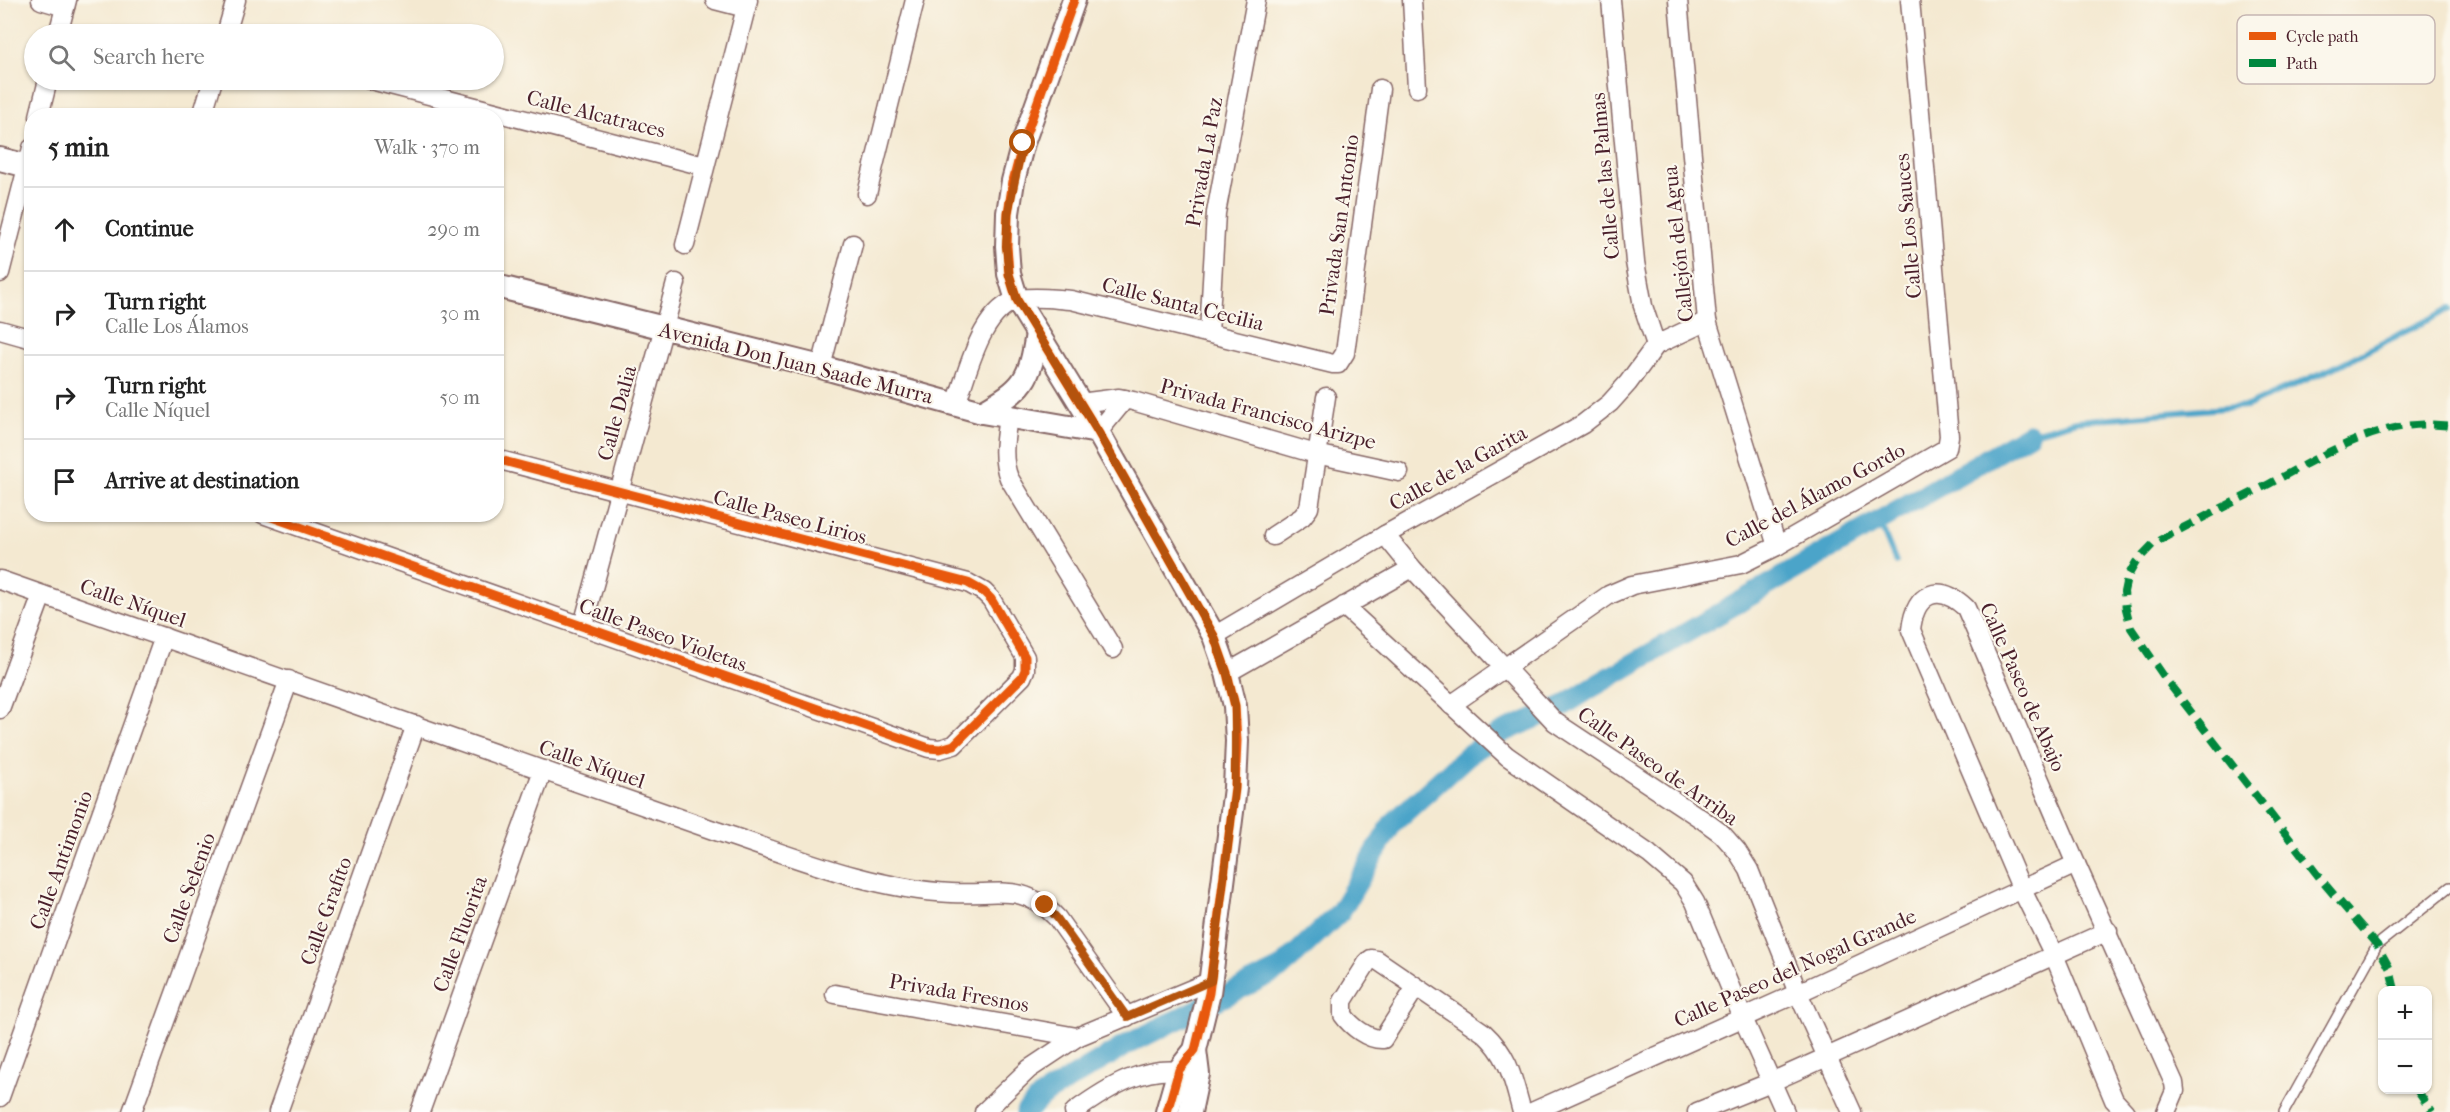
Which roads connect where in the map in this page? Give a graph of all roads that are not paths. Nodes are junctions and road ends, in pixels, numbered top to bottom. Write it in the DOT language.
graph roads {
  1 [pos="41,0"];
  2 [pos="236,0"];
  3 [pos="715,0"];
  4 [pos="915,0"];
  5 [pos="1074,0"];
  6 [pos="1256,0"];
  7 [pos="1412,0"];
  8 [pos="1611,0"];
  9 [pos="1678,0"];
  10 [pos="1910,0"];
  11 [pos="66,3"];
  12 [pos="747,4"];
  13 [pos="61,24"];
  14 [pos="229,24"];
  15 [pos="1417,88"];
  16 [pos="1380,89"];
  17 [pos="46,90"];
  18 [pos="210,90"];
  19 [pos="410,90"];
  20 [pos="41,108"];
  21 [pos="204,108"];
  22 [pos="479,108"];
  23 [pos="504,114"];
  24 [pos="0,159"];
  25 [pos="24,160"];
  26 [pos="704,166"];
  27 [pos="24,183"];
  28 [pos="867,194"];
  29 [pos="853,244"];
  30 [pos="685,245"];
  31 [pos="0,273"];
  32 [pos="676,283"];
  33 [pos="504,288"];
  34 [pos="1017,300"];
  35 [pos="1707,321"];
  36 [pos="664,329"];
  37 [pos="0,330"];
  38 [pos="1037,333"];
  39 [pos="1209,333"];
  40 [pos="24,337"];
  41 [pos="1656,345"];
  42 [pos="1338,364"];
  43 [pos="821,367"];
  44 [pos="1326,397"];
  45 [pos="1125,399"];
  46 [pos="1080,403"];
  47 [pos="956,404"];
  48 [pos="982,412"];
  49 [pos="1008,417"];
  50 [pos="1098,432"];
  51 [pos="1947,448"];
  52 [pos="1316,454"];
  53 [pos="504,461"];
  54 [pos="1400,472"];
  55 [pos="621,490"];
  56 [pos="286,522"];
  57 [pos="1385,535"];
  58 [pos="1273,536"];
  59 [pos="1778,546"];
  60 [pos="1412,568"];
  61 [pos="0,580"];
  62 [pos="42,595"];
  63 [pos="1344,606"];
  64 [pos="583,625"];
  65 [pos="1214,636"];
  66 [pos="164,637"];
  67 [pos="1113,649"];
  68 [pos="1504,669"];
  69 [pos="1025,670"];
  70 [pos="1227,673"];
  71 [pos="289,680"];
  72 [pos="1451,705"];
  73 [pos="0,709"];
  74 [pos="416,725"];
  75 [pos="543,770"];
  76 [pos="2076,864"];
  77 [pos="2450,887"];
  78 [pos="2022,890"];
  79 [pos="2108,931"];
  80 [pos="2054,955"];
  81 [pos="1210,987"];
  82 [pos="1416,987"];
  83 [pos="1798,993"];
  84 [pos="835,994"];
  85 [pos="1742,1016"];
  86 [pos="1127,1017"];
  87 [pos="1077,1037"];
  88 [pos="1826,1056"];
  89 [pos="1189,1072"];
  90 [pos="1771,1082"];
  91 [pos="0,1097"];
  92 [pos="132,1112"];
  93 [pos="278,1112"];
  94 [pos="420,1112"];
  95 [pos="984,1112"];
  96 [pos="1074,1112"];
  97 [pos="1167,1112"];
  98 [pos="1190,1112"];
  99 [pos="1522,1112"];
  100 [pos="1532,1112"];
  101 [pos="1697,1112"];
  102 [pos="1785,1112"];
  103 [pos="1852,1112"];
  104 [pos="2125,1112"];
  105 [pos="2166,1112"];
  106 [pos="2284,1112"];
  1 -- 11 [label="street"];
  2 -- 14 [label="street"];
  3 -- 12 [label="street"];
  4 -- 28 [label="street"];
  5 -- 34 [label="street"];
  6 -- 39 [label="street, Privada La Paz"];
  7 -- 15 [label="street"];
  8 -- 41 [label="street, Calle de las Palmas"];
  9 -- 35 [label="street, Callejón del Agua"];
  10 -- 51 [label="street, Calle Los Sauces"];
  11 -- 13 [label="street"];
  12 -- 26 [label="street"];
  16 -- 42 [label="street, Privada San Antonio"];
  17 -- 20 [label="street"];
  18 -- 21 [label="street"];
  19 -- 22 [label="street, Calle Alcatraces"];
  23 -- 26 [label="street, Calle Alcatraces"];
  24 -- 25 [label="street"];
  26 -- 30 [label="street"];
  27 -- 31 [label="street"];
  29 -- 43 [label="street"];
  32 -- 36 [label="street, Calle Dalia"];
  33 -- 36 [label="street, Avenida Don Juan Saade Murra"];
  34 -- 38 [label="street"];
  34 -- 39 [label="street, Calle Santa Cecilia"];
  34 -- 47 [label="street"];
  35 -- 41 [label="street, Calle de la Garita"];
  35 -- 59 [label="street, Callejón del Agua"];
  36 -- 43 [label="street, Avenida Don Juan Saade Murra"];
  36 -- 55 [label="street, Calle Dalia"];
  37 -- 40 [label="street"];
  38 -- 46 [label="street"];
  38 -- 48 [label="street"];
  39 -- 42 [label="street, Calle Santa Cecilia"];
  41 -- 57 [label="street, Calle de la Garita"];
  43 -- 47 [label="street, Avenida Don Juan Saade Murra"];
  44 -- 52 [label="street"];
  45 -- 46 [label="street, Privada Francisco Arizpe"];
  45 -- 50 [label="street"];
  45 -- 52 [label="street, Privada Francisco Arizpe"];
  46 -- 50 [label="street"];
  47 -- 48 [label="street, Avenida Don Juan Saade Murra"];
  48 -- 49 [label="street, Avenida Don Juan Saade Murra"];
  49 -- 50 [label="street, Avenida Don Juan Saade Murra"];
  49 -- 67 [label="street"];
  50 -- 65 [label="street"];
  51 -- 59 [label="street, Calle del Álamo Gordo"];
  52 -- 54 [label="street, Privada Francisco Arizpe"];
  52 -- 58 [label="street"];
  53 -- 55 [label="street, Calle Paseo Lirios"];
  55 -- 64 [label="street, Calle Dalia"];
  55 -- 69 [label="street, Calle Paseo Lirios"];
  56 -- 64 [label="street, Calle Paseo Violetas"];
  57 -- 60 [label="street, Calle Paseo de Arriba"];
  57 -- 65 [label="street, Calle de la Garita"];
  59 -- 68 [label="street, Calle del Álamo Gordo"];
  60 -- 63 [label="street"];
  60 -- 68 [label="street, Calle Paseo de Arriba"];
  61 -- 62 [label="street, Calle Níquel"];
  62 -- 66 [label="street, Calle Níquel"];
  62 -- 73 [label="street"];
  63 -- 70 [label="street"];
  63 -- 72 [label="street"];
  64 -- 69 [label="street, Calle Paseo Violetas"];
  65 -- 70 [label="street"];
  66 -- 71 [label="street, Calle Níquel"];
  66 -- 91 [label="street, Calle Antimonio"];
  68 -- 72 [label="street, Calle del Álamo Gordo"];
  68 -- 83 [label="street, Calle Paseo de Arriba"];
  70 -- 81 [label="street"];
  71 -- 74 [label="street, Calle Níquel"];
  71 -- 92 [label="street, Calle Selenio"];
  72 -- 85 [label="street"];
  74 -- 75 [label="street, Calle Níquel"];
  74 -- 93 [label="street, Calle Grafito"];
  75 -- 86 [label="street, Calle Níquel"];
  75 -- 94 [label="street, Calle Fluorita"];
  76 -- 78 [label="street, Calle Paseo del Nogal Grande"];
  76 -- 78 [label="street, Calle Paseo de Abajo"];
  76 -- 79 [label="street, Calle Paseo de Abajo"];
  77 -- 106 [label="lane"];
  78 -- 80 [label="street, Calle Paseo de Abajo"];
  78 -- 83 [label="street, Calle Paseo del Nogal Grande"];
  79 -- 80 [label="street"];
  79 -- 105 [label="street, Calle Paseo de Abajo"];
  80 -- 88 [label="street"];
  80 -- 104 [label="street, Calle Paseo de Abajo"];
  81 -- 86 [label="street"];
  81 -- 89 [label="street"];
  82 -- 82 [label="street"];
  82 -- 99 [label="street"];
  83 -- 85 [label="street, Calle Paseo del Nogal Grande"];
  83 -- 88 [label="street, Calle Paseo de Arriba"];
  84 -- 87 [label="street, Privada Fresnos"];
  85 -- 90 [label="street"];
  85 -- 100 [label="street, Calle Paseo del Nogal Grande"];
  86 -- 87 [label="street"];
  87 -- 95 [label="street"];
  88 -- 90 [label="street"];
  88 -- 103 [label="street, Calle Paseo de Arriba"];
  89 -- 96 [label="street"];
  89 -- 97 [label="street"];
  89 -- 98 [label="street"];
  90 -- 101 [label="street"];
  90 -- 102 [label="street"];
}
